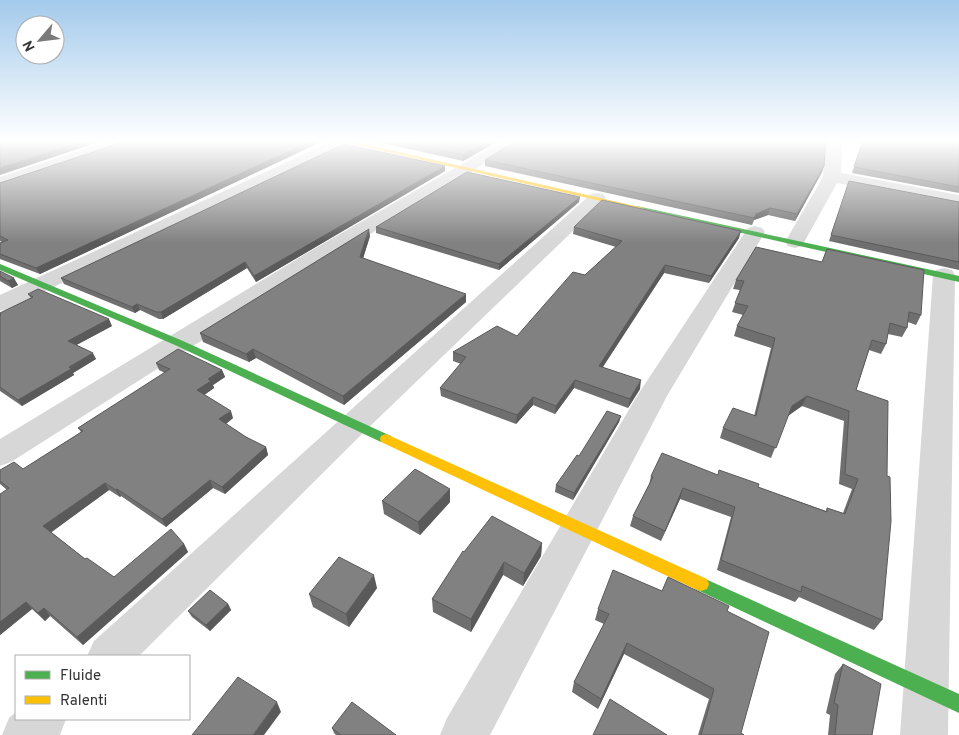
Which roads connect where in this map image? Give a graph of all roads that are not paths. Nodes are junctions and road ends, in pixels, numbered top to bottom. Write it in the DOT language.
graph roads {
  1 [pos="26,174"];
  2 [pos="273,174"];
  3 [pos="456,174"];
  4 [pos="494,174"];
  5 [pos="832,174"];
  6 [pos="832,178"];
  7 [pos="0,183"];
  8 [pos="597,198"];
  9 [pos="959,201"];
  10 [pos="755,232"];
  11 [pos="795,242"];
  12 [pos="0,266"];
  13 [pos="951,277"];
  14 [pos="41,285"];
  15 [pos="0,304"];
  16 [pos="179,343"];
  17 [pos="352,424"];
  18 [pos="0,454"];
  19 [pos="580,529"];
  20 [pos="110,655"];
  21 [pos="925,688"];
  22 [pos="959,704"];
  23 [pos="42,720"];
  24 [pos="26,735"];
  25 [pos="464,735"];
  26 [pos="924,735"];
  1 -- 7 [label="street"];
  2 -- 14 [label="street"];
  3 -- 16 [label="street"];
  4 -- 8 [label="street"];
  5 -- 6 [label="street"];
  6 -- 9 [label="street"];
  6 -- 11 [label="street"];
  8 -- 10 [label="street"];
  8 -- 17 [label="street"];
  10 -- 11 [label="street"];
  10 -- 19 [label="street"];
  11 -- 13 [label="street"];
  12 -- 14 [label="street"];
  13 -- 21 [label="street"];
  14 -- 15 [label="street"];
  14 -- 16 [label="street"];
  16 -- 17 [label="street"];
  16 -- 18 [label="street"];
  17 -- 19 [label="street"];
  17 -- 20 [label="street"];
  19 -- 21 [label="street"];
  19 -- 25 [label="street"];
  21 -- 22 [label="street"];
  21 -- 26 [label="street"];
  23 -- 24 [label="street"];
}
